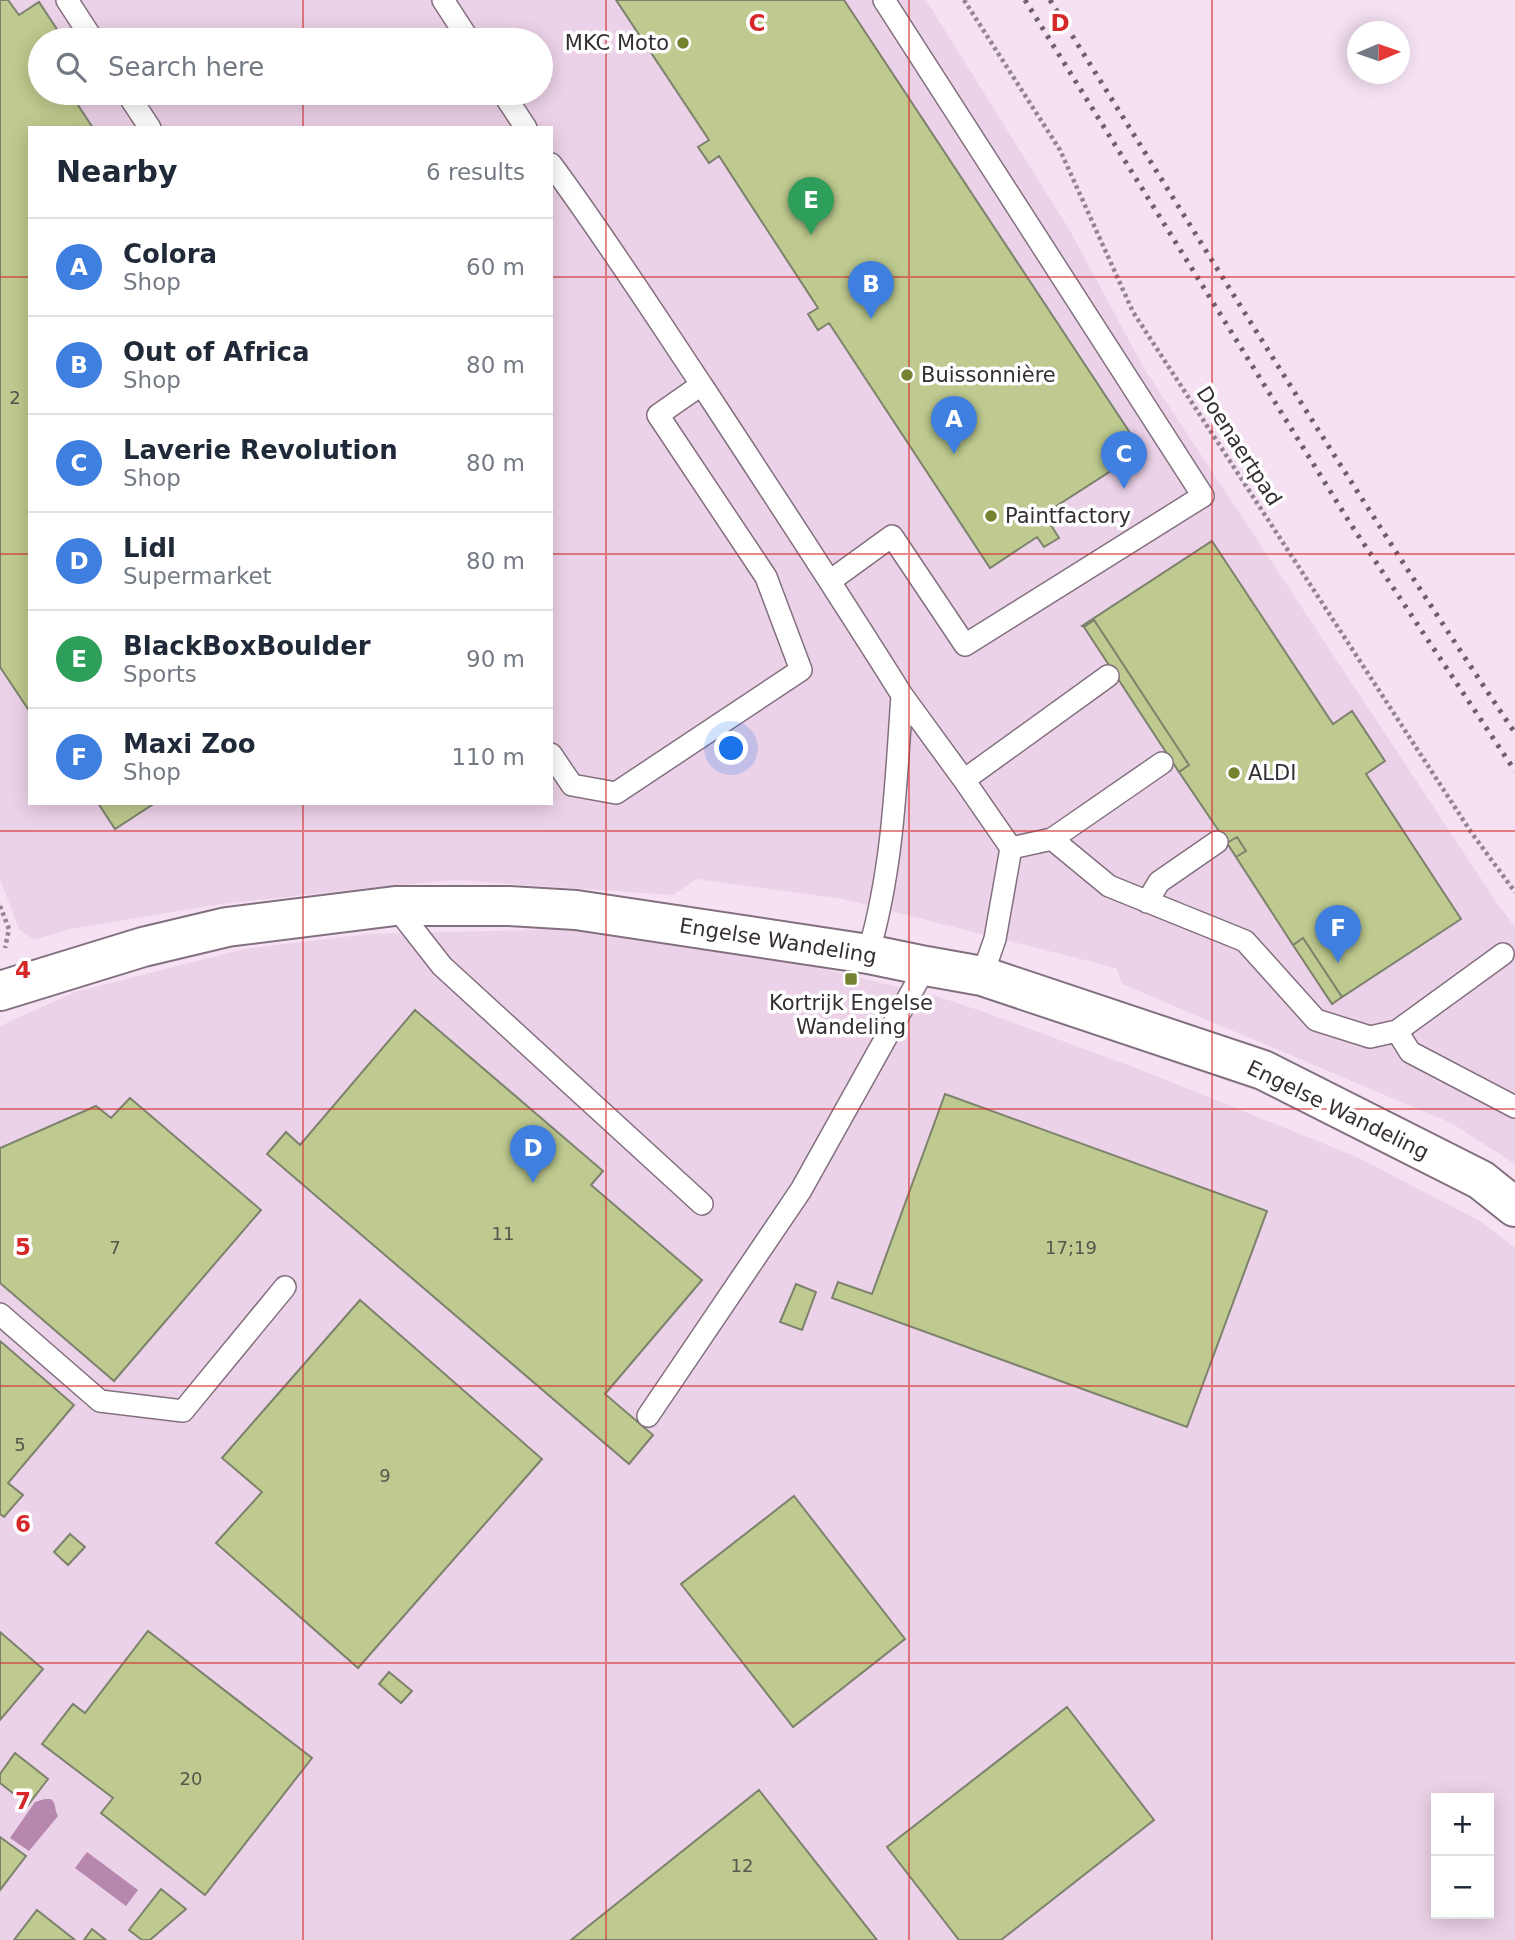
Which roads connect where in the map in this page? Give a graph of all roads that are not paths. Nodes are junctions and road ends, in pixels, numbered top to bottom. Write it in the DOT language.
graph roads {
  1 [pos="67,0"];
  2 [pos="443,0"];
  3 [pos="884,0"];
  4 [pos="85,28"];
  5 [pos="461,28"];
  6 [pos="135,105"];
  7 [pos="511,105"];
  8 [pos="148,126"];
  9 [pos="525,126"];
  10 [pos="553,167"];
  11 [pos="701,385"];
  12 [pos="830,581"];
  13 [pos="1108,676"];
  14 [pos="902,695"];
  15 [pos="553,757"];
  16 [pos="1162,763"];
  17 [pos="964,779"];
  18 [pos="1052,839"];
  19 [pos="1217,842"];
  20 [pos="1011,848"];
  21 [pos="1147,902"];
  22 [pos="395,906"];
  23 [pos="868,954"];
  24 [pos="1503,954"];
  25 [pos="926,966"];
  26 [pos="1,974"];
  27 [pos="982,975"];
  28 [pos="1397,1031"];
  29 [pos="1515,1107"];
  30 [pos="702,1204"];
  31 [pos="1515,1207"];
  32 [pos="285,1287"];
  33 [pos="0,1314"];
  34 [pos="648,1416"];
  1 -- 4 [label="lane"];
  2 -- 5 [label="lane"];
  3 -- 12 [label="lane"];
  6 -- 8 [label="lane"];
  7 -- 9 [label="lane"];
  10 -- 11 [label="lane"];
  11 -- 12 [label="lane"];
  11 -- 15 [label="lane"];
  12 -- 14 [label="lane"];
  13 -- 17 [label="lane"];
  14 -- 17 [label="lane"];
  14 -- 23 [label="lane"];
  16 -- 18 [label="lane"];
  17 -- 20 [label="lane"];
  18 -- 20 [label="lane"];
  18 -- 21 [label="lane"];
  19 -- 21 [label="lane"];
  20 -- 27 [label="lane"];
  21 -- 28 [label="lane"];
  22 -- 23 [label="street, Engelse Wandeling"];
  22 -- 26 [label="street, Engelse Wandeling"];
  22 -- 30 [label="lane"];
  23 -- 25 [label="street, Engelse Wandeling"];
  24 -- 28 [label="lane"];
  25 -- 27 [label="street, Engelse Wandeling"];
  25 -- 34 [label="lane"];
  27 -- 31 [label="street, Engelse Wandeling"];
  28 -- 29 [label="lane"];
  32 -- 33 [label="lane"];
}
